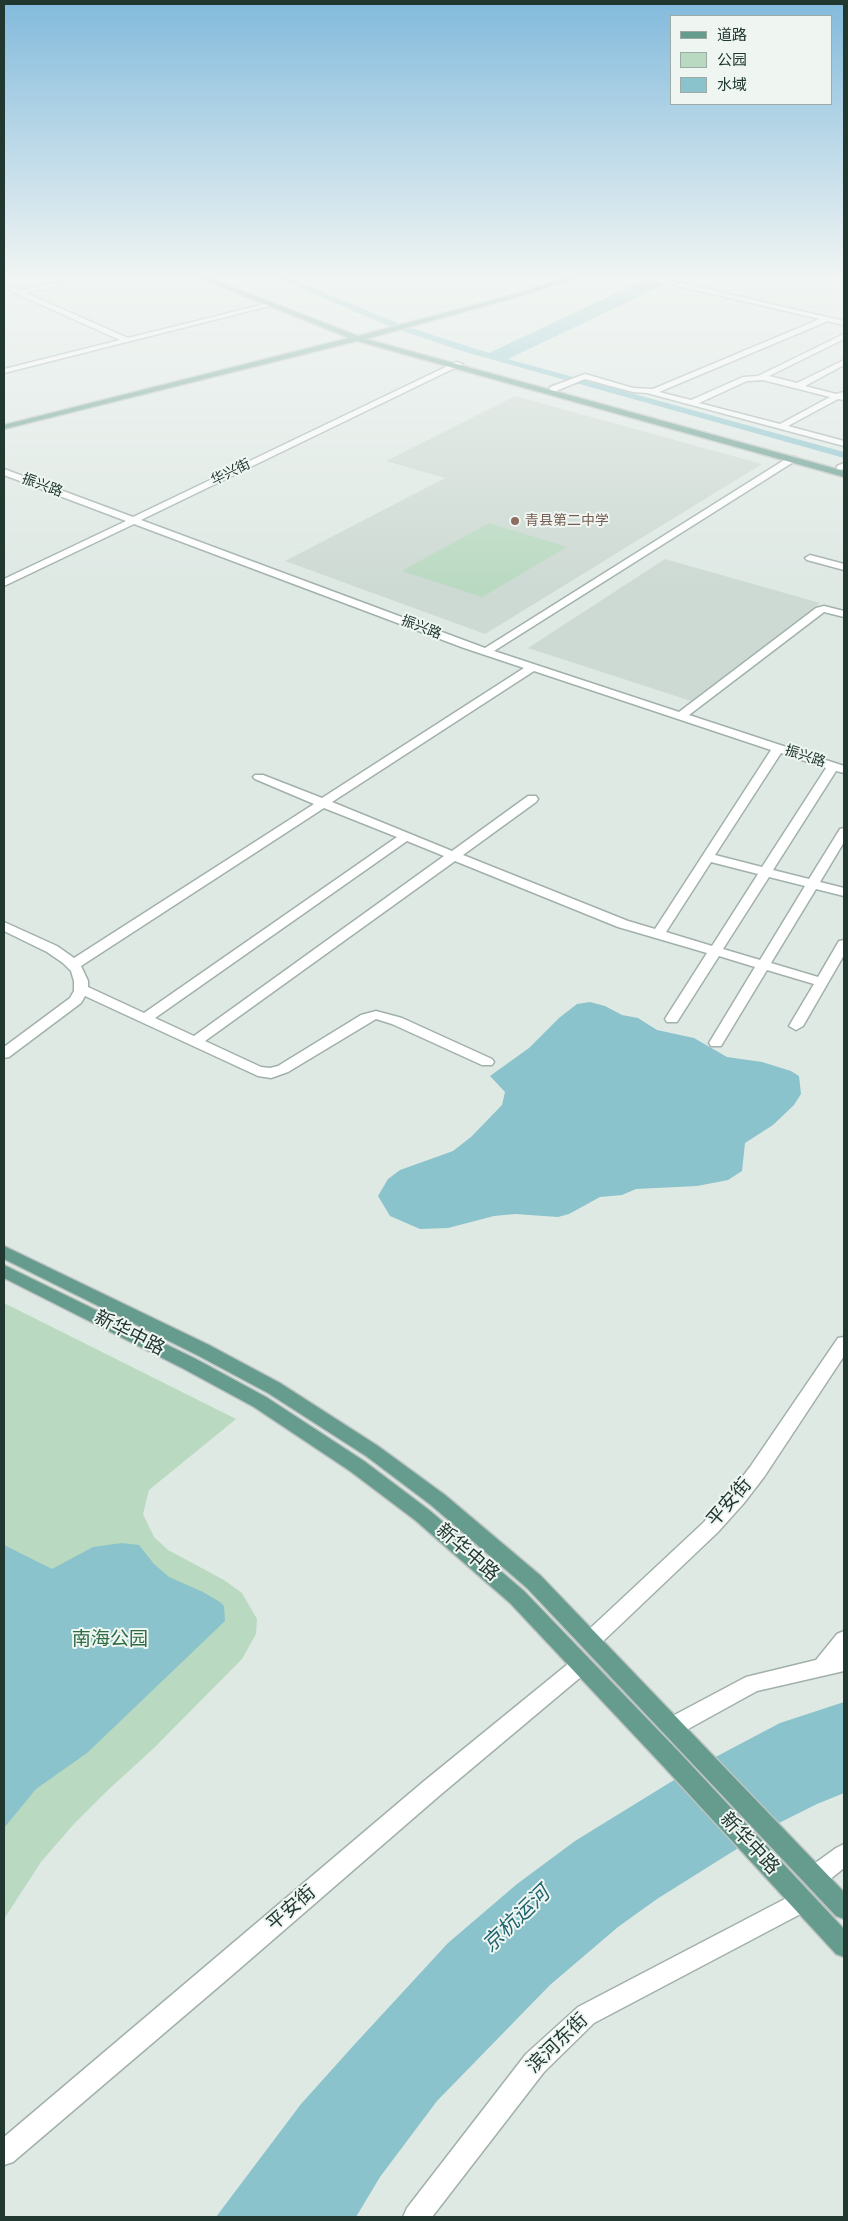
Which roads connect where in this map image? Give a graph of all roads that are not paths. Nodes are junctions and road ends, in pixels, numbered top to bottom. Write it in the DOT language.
graph roads {
  1 [pos="173,382"];
  2 [pos="183,382"];
  3 [pos="421,382"];
  4 [pos="516,382"];
  5 [pos="523,382"];
  6 [pos="569,382"];
  7 [pos="604,382"];
  8 [pos="675,382"];
  9 [pos="740,382"];
  10 [pos="781,382"];
  11 [pos="806,382"];
  12 [pos="798,386"];
  13 [pos="553,389"];
  14 [pos="650,392"];
  15 [pos="842,396"];
  16 [pos="692,403"];
  17 [pos="4,423"];
  18 [pos="781,427"];
  19 [pos="4,428"];
  20 [pos="844,444"];
  21 [pos="792,459"];
  22 [pos="843,469"];
  23 [pos="4,472"];
  24 [pos="134,520"];
  25 [pos="810,558"];
  26 [pos="844,567"];
  27 [pos="4,583"];
  28 [pos="844,614"];
  29 [pos="486,652"];
  30 [pos="532,668"];
  31 [pos="681,716"];
  32 [pos="778,748"];
  33 [pos="839,768"];
  34 [pos="258,777"];
  35 [pos="532,799"];
  36 [pos="322,803"];
  37 [pos="844,832"];
  38 [pos="405,837"];
  39 [pos="451,855"];
  40 [pos="708,857"];
  41 [pos="766,872"];
  42 [pos="812,884"];
  43 [pos="844,892"];
  44 [pos="4,926"];
  45 [pos="658,934"];
  46 [pos="844,944"];
  47 [pos="715,951"];
  48 [pos="763,965"];
  49 [pos="73,966"];
  50 [pos="822,982"];
  51 [pos="81,989"];
  52 [pos="144,1018"];
  53 [pos="672,1019"];
  54 [pos="796,1026"];
  55 [pos="195,1042"];
  56 [pos="716,1042"];
  57 [pos="4,1054"];
  58 [pos="487,1062"];
  59 [pos="4,1252"];
  60 [pos="4,1271"];
  61 [pos="844,1343"];
  62 [pos="590,1640"];
  63 [pos="844,1640"];
  64 [pos="844,1662"];
  65 [pos="581,1665"];
  66 [pos="822,1667"];
  67 [pos="672,1727"];
  68 [pos="844,1855"];
  69 [pos="815,1877"];
  70 [pos="802,1901"];
  71 [pos="844,1908"];
  72 [pos="844,1946"];
  73 [pos="4,2153"];
  74 [pos="416,2217"];
  1 -- 17 [label="main road"];
  2 -- 19 [label="main road"];
  3 -- 24 [label="street, 华兴街"];
  4 -- 21 [label="main road"];
  5 -- 13 [label="main road"];
  6 -- 13 [label="street"];
  7 -- 14 [label="street"];
  8 -- 14 [label="street"];
  9 -- 16 [label="street"];
  10 -- 12 [label="street"];
  11 -- 12 [label="street"];
  12 -- 15 [label="street"];
  13 -- 22 [label="main road"];
  14 -- 16 [label="street"];
  15 -- 18 [label="street"];
  16 -- 18 [label="street"];
  18 -- 20 [label="street"];
  21 -- 22 [label="main road"];
  21 -- 29 [label="street"];
  23 -- 24 [label="street, 振兴路"];
  24 -- 27 [label="street, 华兴街"];
  24 -- 29 [label="street, 振兴路"];
  25 -- 26 [label="street"];
  28 -- 31 [label="street"];
  29 -- 30 [label="street, 振兴路"];
  30 -- 31 [label="street, 振兴路"];
  30 -- 36 [label="street"];
  31 -- 32 [label="street, 振兴路"];
  32 -- 33 [label="street, 振兴路"];
  32 -- 40 [label="street"];
  33 -- 41 [label="street"];
  34 -- 36 [label="street"];
  35 -- 39 [label="street"];
  36 -- 38 [label="street"];
  36 -- 49 [label="street"];
  37 -- 42 [label="street"];
  38 -- 39 [label="street"];
  38 -- 52 [label="street"];
  39 -- 45 [label="street"];
  39 -- 55 [label="street"];
  40 -- 41 [label="street"];
  40 -- 45 [label="street"];
  41 -- 42 [label="street"];
  41 -- 47 [label="street"];
  42 -- 43 [label="street"];
  42 -- 48 [label="street"];
  44 -- 49 [label="street"];
  45 -- 47 [label="street"];
  46 -- 50 [label="street"];
  47 -- 48 [label="street"];
  47 -- 53 [label="street"];
  48 -- 50 [label="street"];
  48 -- 56 [label="street"];
  49 -- 51 [label="street"];
  50 -- 54 [label="street"];
  51 -- 52 [label="street"];
  51 -- 57 [label="street"];
  52 -- 55 [label="street"];
  55 -- 58 [label="street"];
  59 -- 62 [label="main road, 新华中路"];
  60 -- 65 [label="main road, 新华中路"];
  61 -- 62 [label="street, 平安街"];
  62 -- 67 [label="main road, 新华中路"];
  63 -- 66 [label="street"];
  64 -- 66 [label="street"];
  65 -- 70 [label="main road, 新华中路"];
  65 -- 73 [label="street, 平安街"];
  66 -- 67 [label="street"];
  67 -- 69 [label="main road, 新华中路"];
  68 -- 69 [label="street"];
  69 -- 71 [label="main road, 新华中路"];
  70 -- 72 [label="main road, 新华中路"];
  70 -- 74 [label="street, 滨河东街"];
}
